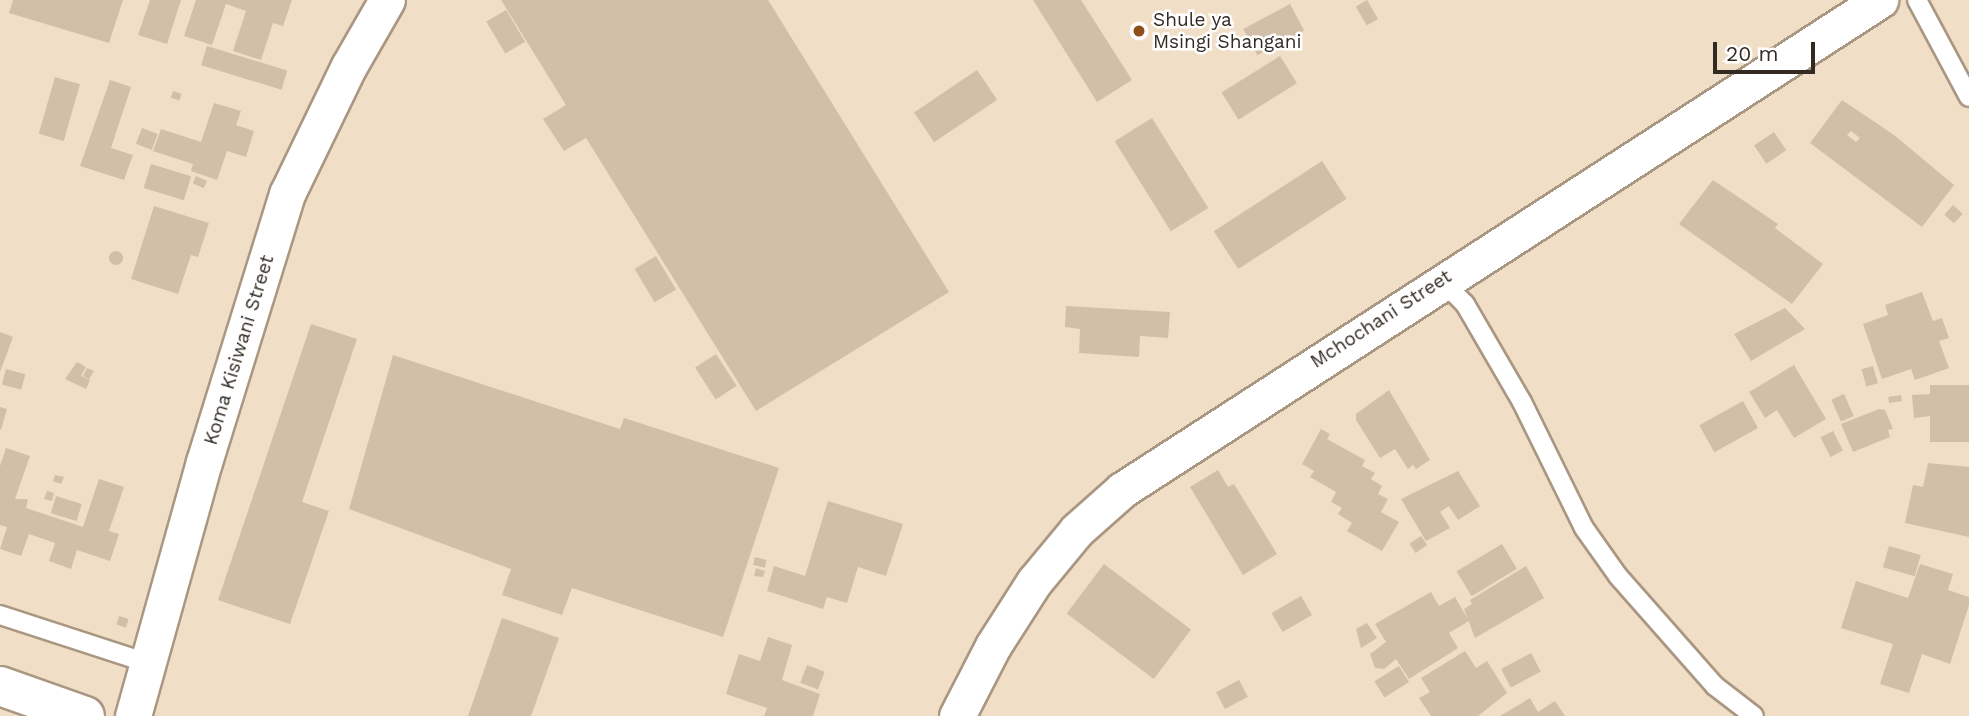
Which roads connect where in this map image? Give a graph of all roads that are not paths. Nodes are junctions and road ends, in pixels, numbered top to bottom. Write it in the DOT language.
graph roads {
  1 [pos="387,0"];
  2 [pos="1880,0"];
  3 [pos="1917,0"];
  4 [pos="1969,97"];
  5 [pos="1441,280"];
  6 [pos="0,615"];
  7 [pos="148,663"];
  8 [pos="0,687"];
  9 [pos="85,716"];
  10 [pos="133,716"];
  11 [pos="957,716"];
  12 [pos="1754,716"];
  1 -- 7 [label="street, Koma Kisiwani Street"];
  2 -- 5 [label="street, Mchochani Street"];
  3 -- 4 [label="lane"];
  5 -- 11 [label="street, Mchochani Street"];
  5 -- 12 [label="lane"];
  6 -- 7 [label="lane"];
  7 -- 10 [label="street, Koma Kisiwani Street"];
  8 -- 9 [label="street"];
}
